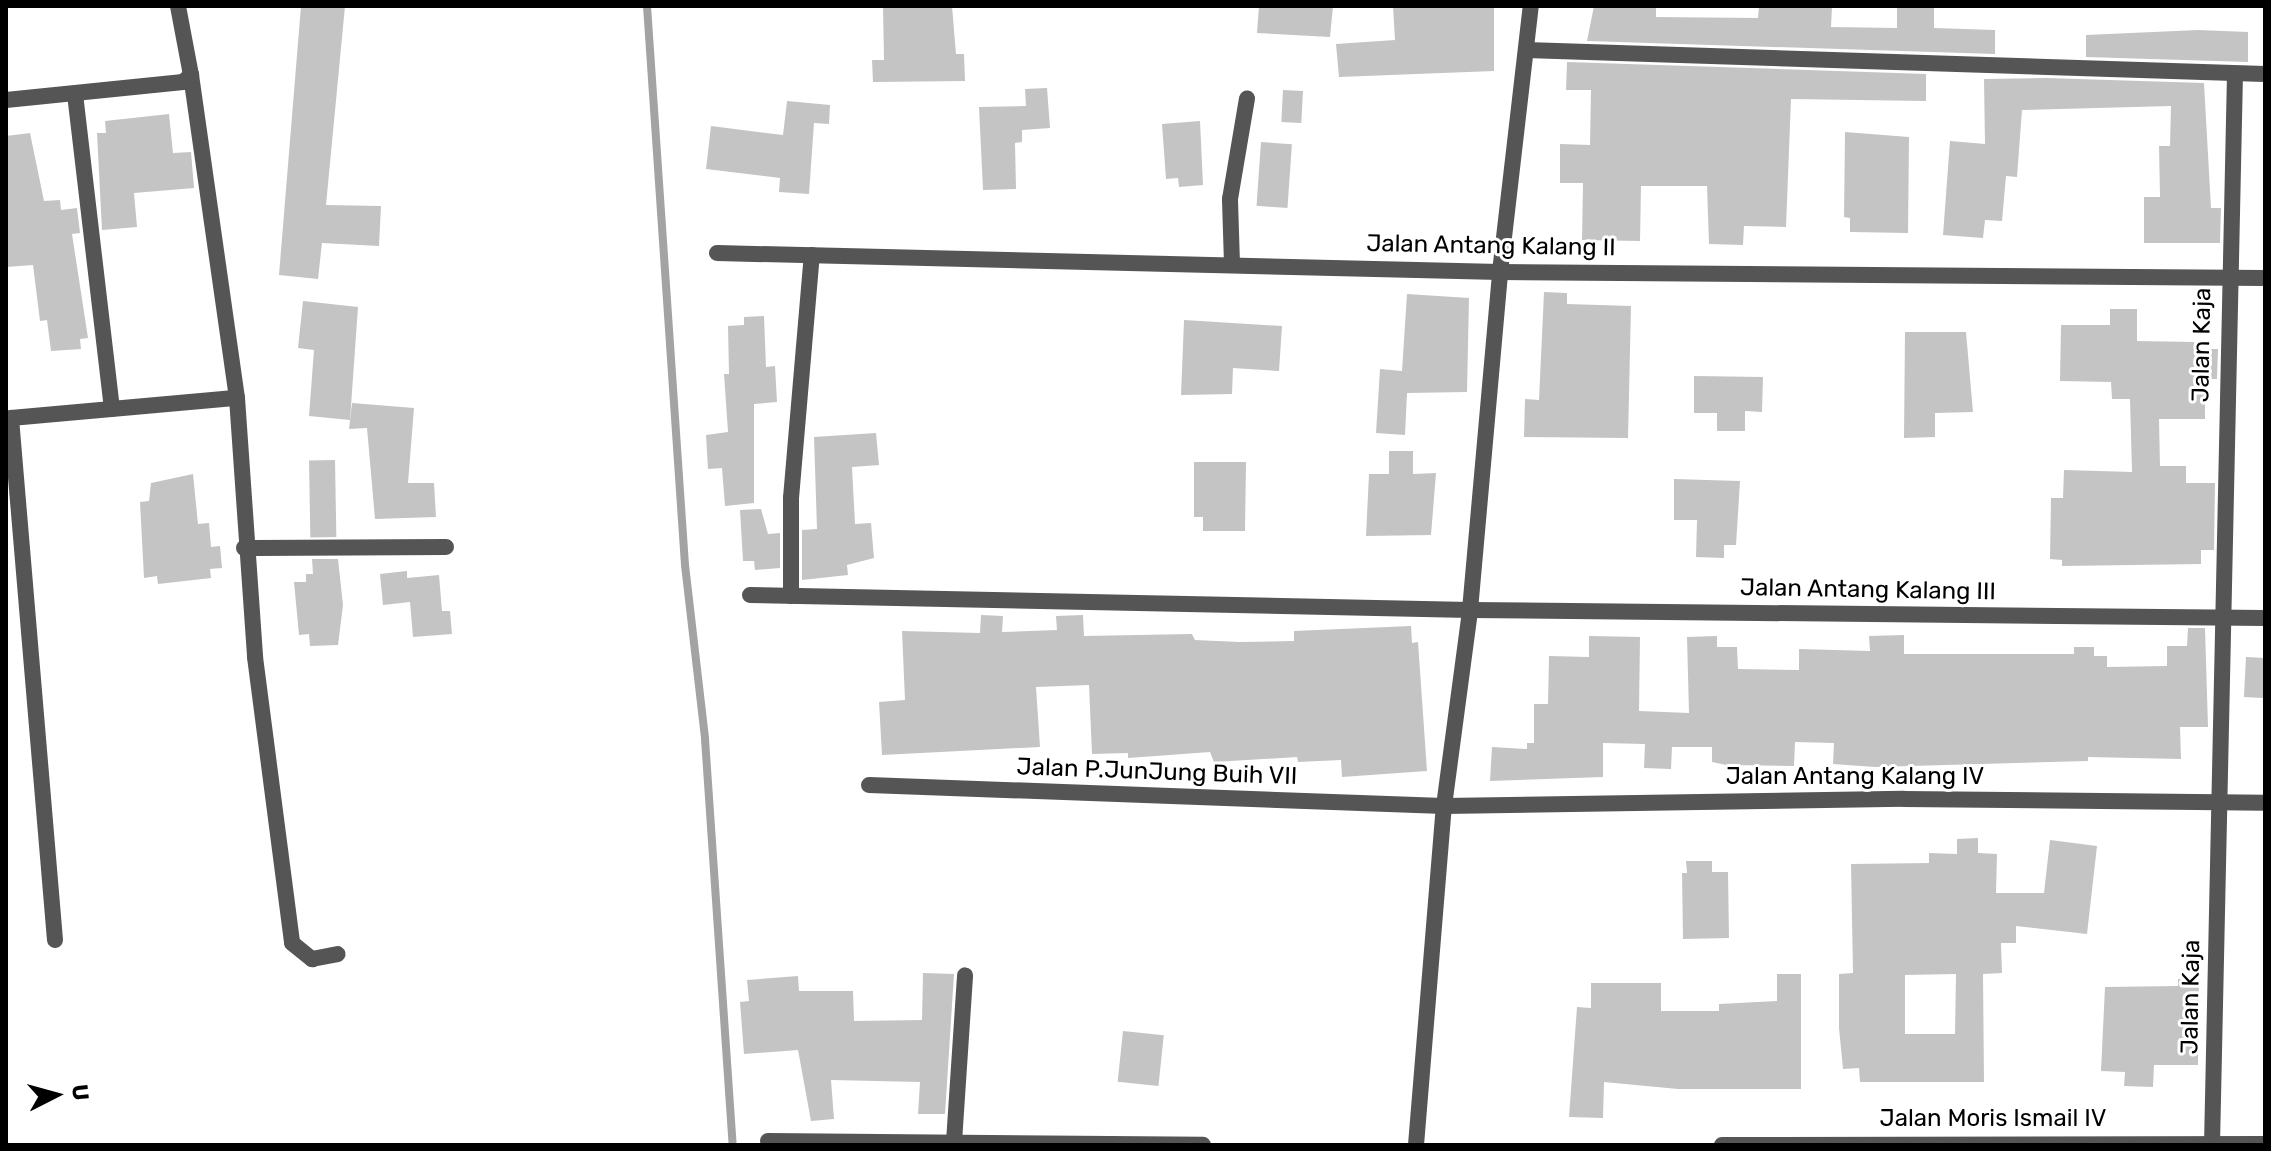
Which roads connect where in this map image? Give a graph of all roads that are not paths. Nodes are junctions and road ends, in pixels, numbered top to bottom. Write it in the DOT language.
graph roads {
  1 [pos="178,6"];
  2 [pos="1531,6"];
  3 [pos="1526,50"];
  4 [pos="2235,74"];
  5 [pos="2265,74"];
  6 [pos="191,75"];
  7 [pos="75,94"];
  8 [pos="1247,98"];
  9 [pos="6,100"];
  10 [pos="717,253"];
  11 [pos="812,255"];
  12 [pos="1232,264"];
  13 [pos="1500,272"];
  14 [pos="2227,278"];
  15 [pos="2265,278"];
  16 [pos="237,398"];
  17 [pos="112,409"];
  18 [pos="8,418"];
  19 [pos="446,547"];
  20 [pos="244,548"];
  21 [pos="750,595"];
  22 [pos="791,596"];
  23 [pos="1470,610"];
  24 [pos="2223,618"];
  25 [pos="2265,618"];
  26 [pos="869,785"];
  27 [pos="2219,802"];
  28 [pos="2265,803"];
  29 [pos="1444,806"];
  30 [pos="55,940"];
  31 [pos="338,954"];
  32 [pos="965,975"];
  33 [pos="768,1141"];
  34 [pos="954,1142"];
  35 [pos="1010,1144"];
  36 [pos="2212,1144"];
  37 [pos="2265,1144"];
  38 [pos="1203,1145"];
  39 [pos="1416,1145"];
  40 [pos="1722,1145"];
  1 -- 6 [label="street"];
  2 -- 3 [label="street"];
  3 -- 4 [label="street"];
  3 -- 13 [label="street"];
  4 -- 5 [label="street"];
  4 -- 14 [label="street, Jalan Kaja"];
  6 -- 7 [label="street"];
  6 -- 16 [label="street"];
  7 -- 9 [label="street"];
  7 -- 17 [label="street"];
  8 -- 12 [label="street"];
  10 -- 11 [label="street, Jalan Antang Kalang II"];
  11 -- 12 [label="street, Jalan Antang Kalang II"];
  11 -- 22 [label="street"];
  12 -- 13 [label="street, Jalan Antang Kalang II"];
  13 -- 14 [label="street, Jalan Antang Kalang II"];
  13 -- 23 [label="street"];
  14 -- 15 [label="street, Jalan Antang Kalang II"];
  14 -- 24 [label="street, Jalan Kaja"];
  16 -- 17 [label="street"];
  16 -- 20 [label="street"];
  17 -- 18 [label="street"];
  18 -- 30 [label="street"];
  19 -- 20 [label="street"];
  20 -- 31 [label="street"];
  21 -- 22 [label="street, Jalan Antang Kalang III"];
  22 -- 23 [label="street, Jalan Antang Kalang III"];
  23 -- 24 [label="street, Jalan Antang Kalang III"];
  23 -- 29 [label="street"];
  24 -- 25 [label="street, Jalan Antang Kalang III"];
  24 -- 27 [label="street, Jalan Kaja"];
  26 -- 29 [label="street, Jalan P.JunJung Buih VII"];
  27 -- 28 [label="street, Jalan Antang Kalang IV"];
  27 -- 29 [label="street, Jalan Antang Kalang IV"];
  27 -- 36 [label="street, Jalan Kaja"];
  29 -- 39 [label="street"];
  32 -- 34 [label="street"];
  33 -- 34 [label="street"];
  34 -- 35 [label="street"];
  35 -- 38 [label="street"];
  36 -- 37 [label="street, Jalan Moris Ismail IV"];
  36 -- 40 [label="street, Jalan Moris Ismail IV"];
}
